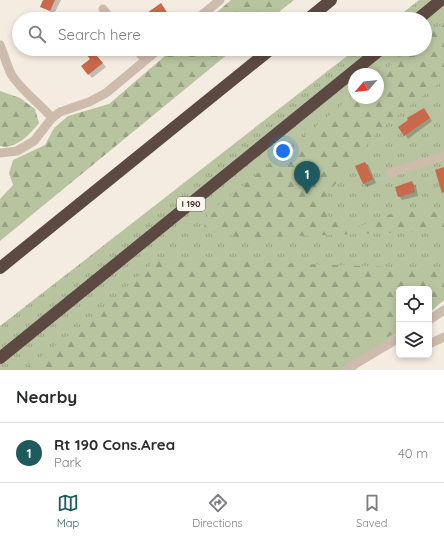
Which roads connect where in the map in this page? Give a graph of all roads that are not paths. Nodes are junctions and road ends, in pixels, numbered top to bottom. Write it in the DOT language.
graph roads {
  1 [pos="331,0"];
  2 [pos="441,0"];
  3 [pos="214,2"];
  4 [pos="103,9"];
  5 [pos="105,12"];
  6 [pos="204,12"];
  7 [pos="316,12"];
  8 [pos="426,12"];
  9 [pos="0,45"];
  10 [pos="142,56"];
  11 [pos="150,56"];
  12 [pos="262,56"];
  13 [pos="372,56"];
  14 [pos="145,60"];
  15 [pos="52,118"];
  16 [pos="0,153"];
  17 [pos="444,156"];
  18 [pos="390,173"];
  19 [pos="0,268"];
  20 [pos="444,310"];
  21 [pos="432,318"];
  22 [pos="444,337"];
  23 [pos="395,341"];
  24 [pos="432,343"];
  25 [pos="0,358"];
  26 [pos="345,370"];
  1 -- 7 [label="highway"];
  2 -- 8 [label="highway"];
  3 -- 6 [label="street"];
  4 -- 5 [label="street"];
  9 -- 15 [label="street"];
  10 -- 14 [label="street"];
  11 -- 14 [label="street"];
  12 -- 19 [label="highway"];
  13 -- 25 [label="highway, I 190"];
  14 -- 15 [label="street"];
  15 -- 16 [label="street"];
  17 -- 18 [label="street"];
  20 -- 21 [label="street"];
  22 -- 24 [label="street"];
  23 -- 26 [label="street"];
}
